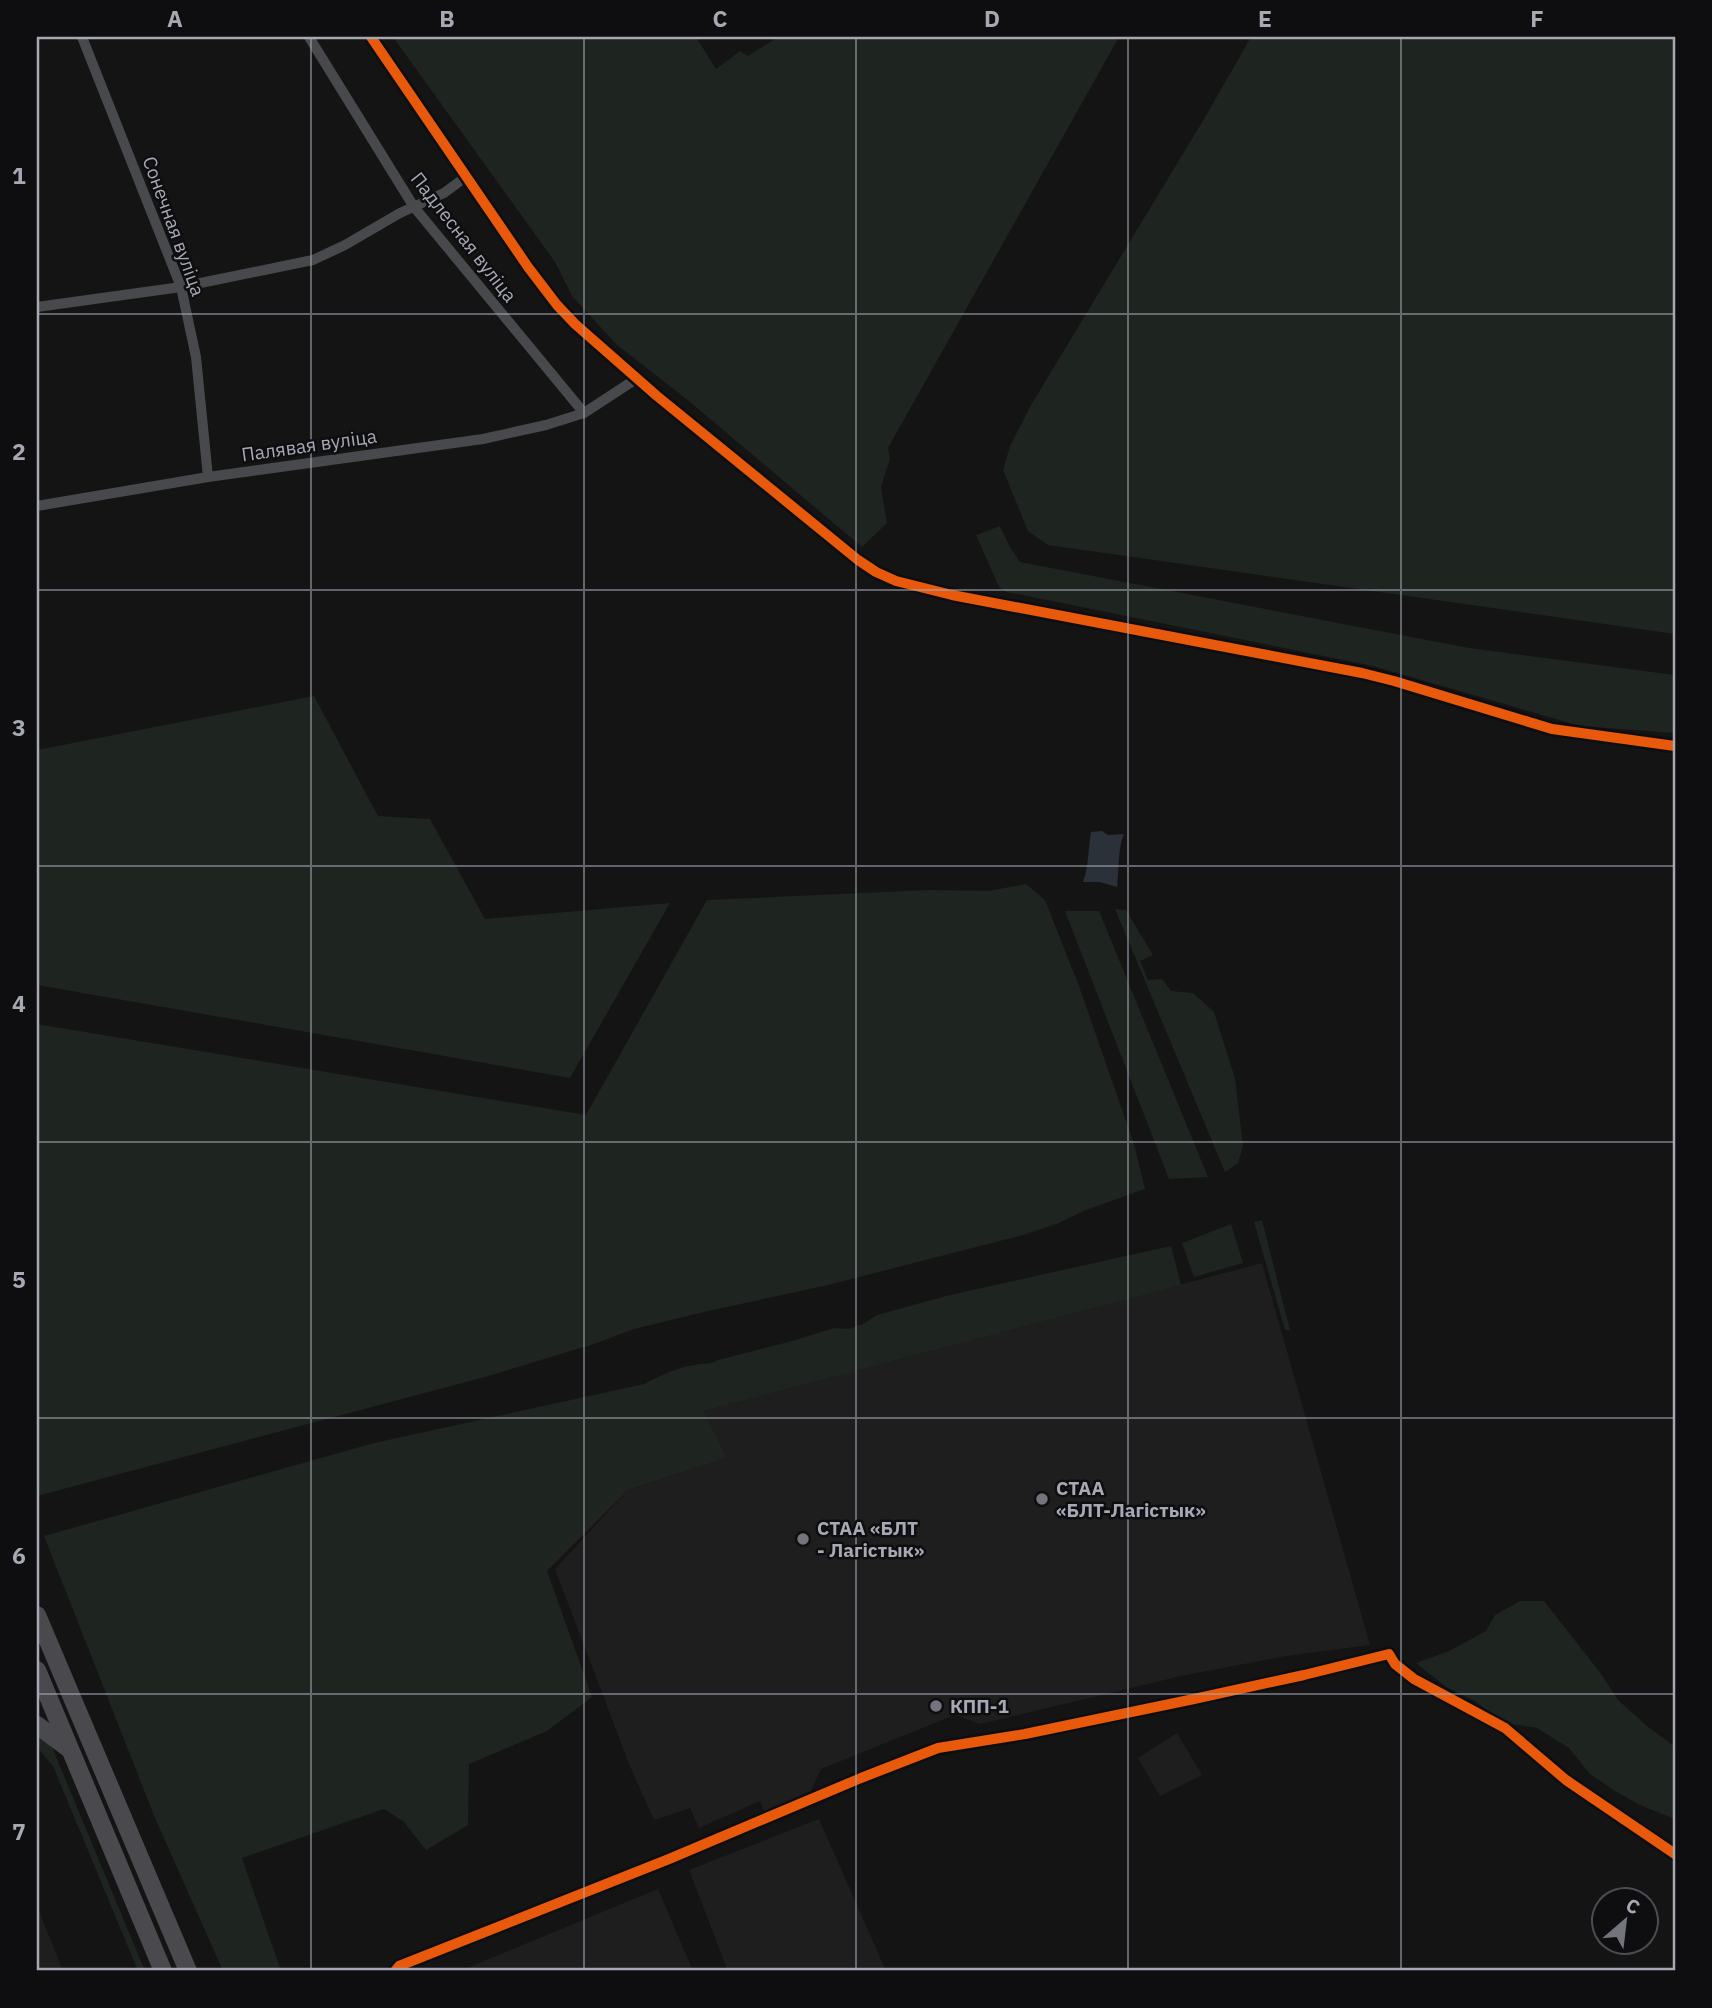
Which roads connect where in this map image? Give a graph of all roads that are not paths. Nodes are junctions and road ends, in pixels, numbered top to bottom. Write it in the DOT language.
graph roads {
  1 [pos="82,37"];
  2 [pos="309,37"];
  3 [pos="371,37"];
  4 [pos="467,176"];
  5 [pos="414,207"];
  6 [pos="181,287"];
  7 [pos="37,307"];
  8 [pos="636,379"];
  9 [pos="584,413"];
  10 [pos="208,477"];
  11 [pos="37,506"];
  12 [pos="1675,746"];
  13 [pos="37,1615"];
  14 [pos="37,1670"];
  15 [pos="37,1726"];
  16 [pos="70,1750"];
  17 [pos="1675,1854"];
  18 [pos="163,1971"];
  19 [pos="188,1971"];
  20 [pos="395,1971"];
  1 -- 6 [label="street, Сонечная вуліца"];
  2 -- 5 [label="street, Падлесная вуліца"];
  3 -- 4 [label="street"];
  4 -- 5 [label="street"];
  4 -- 8 [label="street"];
  5 -- 6 [label="street"];
  5 -- 9 [label="street, Падлесная вуліца"];
  6 -- 7 [label="street"];
  6 -- 10 [label="street, Сонечная вуліца"];
  8 -- 9 [label="street, Палявая вуліца"];
  8 -- 12 [label="street"];
  9 -- 10 [label="street, Палявая вуліца"];
  10 -- 11 [label="street, Палявая вуліца"];
  13 -- 19 [label="highway"];
  14 -- 16 [label="highway"];
  15 -- 16 [label="highway"];
  16 -- 18 [label="highway"];
  17 -- 20 [label="street"];
}
